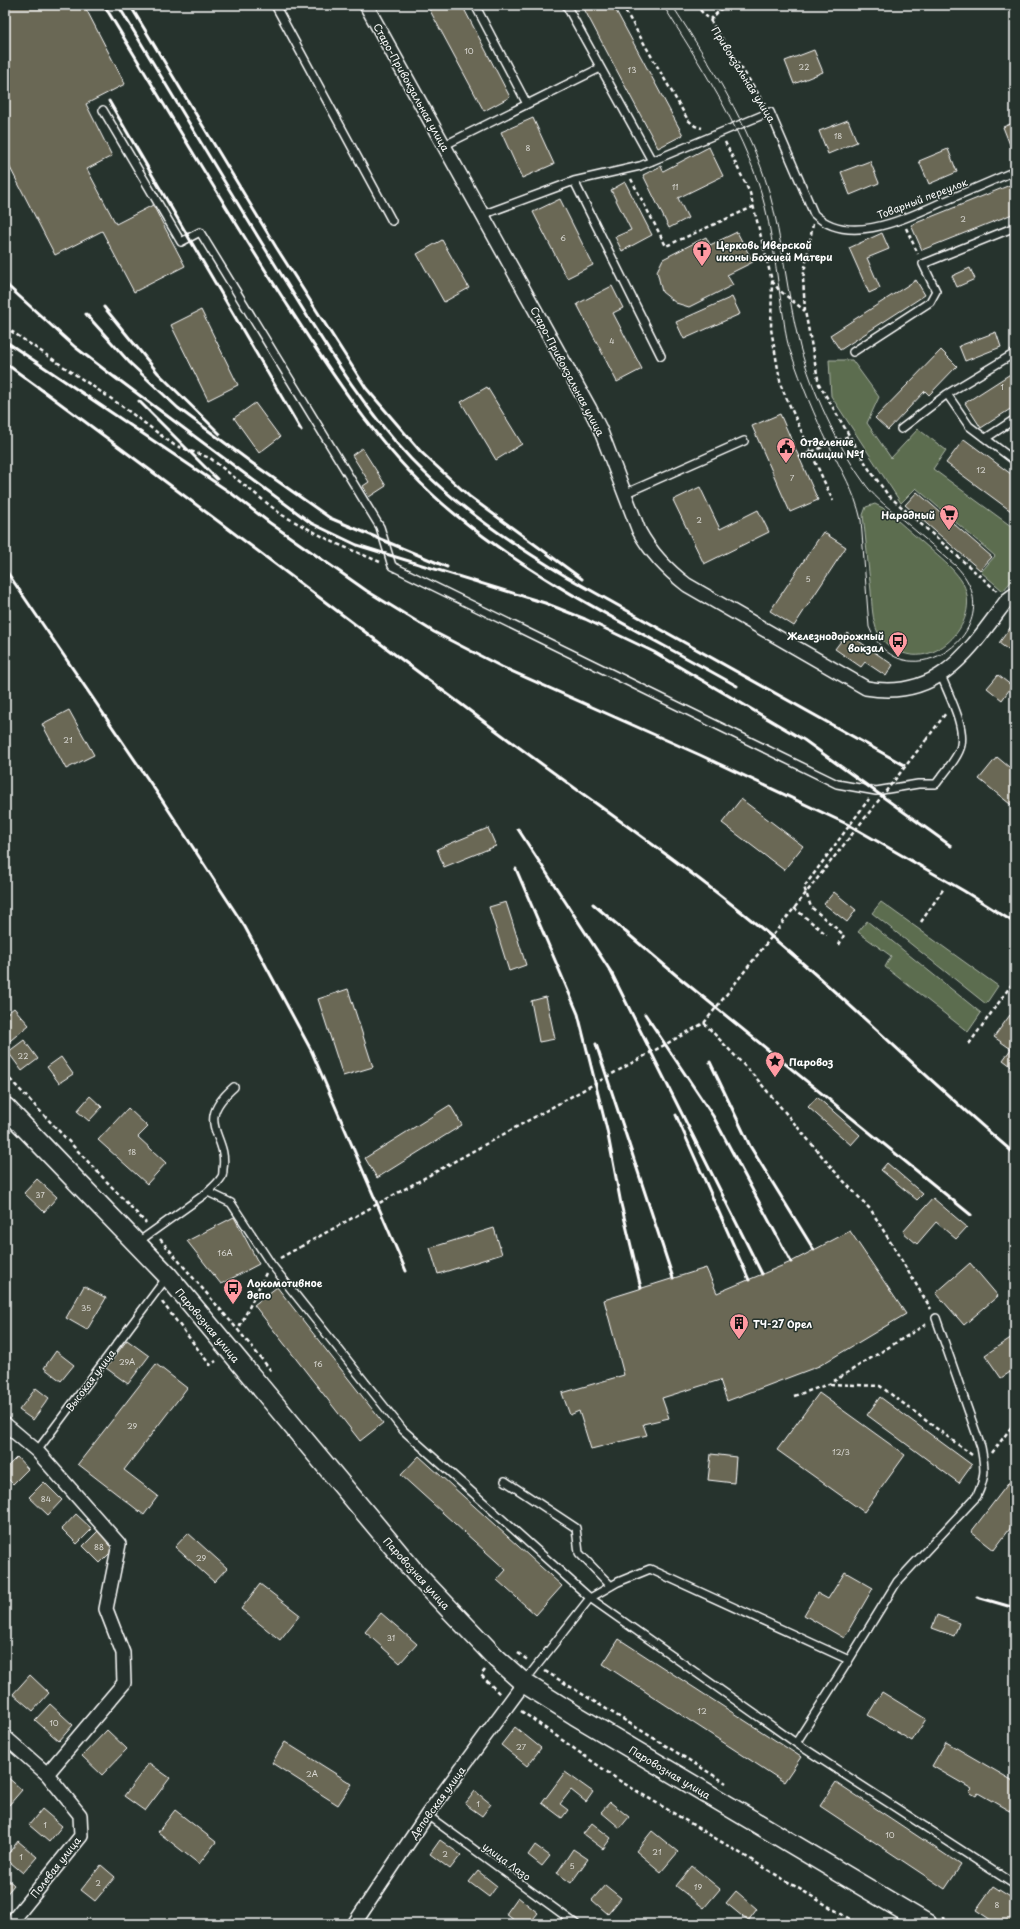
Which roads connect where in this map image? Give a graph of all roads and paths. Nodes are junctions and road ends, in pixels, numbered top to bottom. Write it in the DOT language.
graph roads {
  1 [pos="275,5"];
  2 [pos="366,5"];
  3 [pos="475,5"];
  4 [pos="566,5"];
  5 [pos="622,5"];
  6 [pos="695,5"];
  7 [pos="725,5"];
  8 [pos="710,20"];
  9 [pos="600,68"];
  10 [pos="527,104"];
  11 [pos="103,110"];
  12 [pos="770,112"];
  13 [pos="721,133"];
  14 [pos="443,146"];
  15 [pos="652,161"];
  16 [pos="626,169"];
  17 [pos="1015,171"];
  18 [pos="574,181"];
  19 [pos="755,206"];
  20 [pos="482,214"];
  21 [pos="814,214"];
  22 [pos="902,220"];
  23 [pos="392,221"];
  24 [pos="1015,227"];
  25 [pos="923,264"];
  26 [pos="772,281"];
  27 [pos="805,311"];
  28 [pos="5,327"];
  29 [pos="853,352"];
  30 [pos="1015,353"];
  31 [pos="661,356"];
  32 [pos="947,394"];
  33 [pos="1015,419"];
  34 [pos="901,429"];
  35 [pos="850,436"];
  36 [pos="986,438"];
  37 [pos="744,441"];
  38 [pos="812,452"];
  39 [pos="799,457"];
  40 [pos="1015,461"];
  41 [pos="624,494"];
  42 [pos="834,501"];
  43 [pos="392,566"];
  44 [pos="1011,597"];
  45 [pos="941,675"];
  46 [pos="937,725"];
  47 [pos="876,791"];
  48 [pos="944,888"];
  49 [pos="794,908"];
  50 [pos="921,922"];
  51 [pos="827,935"];
  52 [pos="839,945"];
  53 [pos="1012,984"];
  54 [pos="704,1023"];
  55 [pos="969,1044"];
  56 [pos="5,1074"];
  57 [pos="234,1087"];
  58 [pos="5,1107"];
  59 [pos="208,1192"];
  60 [pos="153,1230"];
  61 [pos="137,1243"];
  62 [pos="271,1264"];
  63 [pos="168,1276"];
  64 [pos="936,1318"];
  65 [pos="238,1330"];
  66 [pos="277,1379"];
  67 [pos="829,1384"];
  68 [pos="794,1396"];
  69 [pos="1015,1422"];
  70 [pos="5,1424"];
  71 [pos="37,1451"];
  72 [pos="984,1464"];
  73 [pos="505,1481"];
  74 [pos="611,1586"];
  75 [pos="590,1598"];
  76 [pos="496,1658"];
  77 [pos="849,1660"];
  78 [pos="538,1666"];
  79 [pos="524,1683"];
  80 [pos="510,1703"];
  81 [pos="5,1737"];
  82 [pos="796,1743"];
  83 [pos="47,1774"];
  84 [pos="427,1815"];
  85 [pos="1015,1885"];
  86 [pos="10,1924"];
  87 [pos="354,1924"];
  88 [pos="576,1924"];
  89 [pos="858,1924"];
  90 [pos="926,1924"];
  1 -- 23 [label="lane"];
  2 -- 14 [label="street, Старо-Привокзальная улица"];
  3 -- 10 [label="lane"];
  4 -- 9 [label="lane"];
  5 -- 13 [label="path"];
  6 -- 8 [label="path, Привокзальная улица"];
  7 -- 8 [label="path"];
  8 -- 12 [label="path, Привокзальная улица"];
  9 -- 10 [label="lane"];
  9 -- 15 [label="lane"];
  10 -- 14 [label="lane"];
  11 -- 43 [label="lane"];
  12 -- 13 [label="lane"];
  12 -- 21 [label="lane, Привокзальная улица"];
  13 -- 15 [label="lane"];
  13 -- 19 [label="path"];
  14 -- 20 [label="street, Старо-Привокзальная улица"];
  15 -- 16 [label="lane"];
  16 -- 18 [label="lane"];
  16 -- 19 [label="path"];
  17 -- 22 [label="lane, Товарный переулок"];
  18 -- 20 [label="lane"];
  18 -- 31 [label="lane"];
  19 -- 26 [label="path"];
  20 -- 41 [label="street, Старо-Привокзальная улица"];
  21 -- 22 [label="lane, Товарный переулок"];
  21 -- 27 [label="path"];
  22 -- 25 [label="path"];
  24 -- 25 [label="lane"];
  25 -- 29 [label="lane"];
  26 -- 27 [label="path"];
  26 -- 38 [label="path"];
  27 -- 35 [label="path"];
  28 -- 43 [label="path"];
  30 -- 32 [label="lane"];
  32 -- 34 [label="lane"];
  32 -- 36 [label="lane"];
  33 -- 36 [label="lane"];
  35 -- 38 [label="path"];
  35 -- 44 [label="path"];
  36 -- 40 [label="lane"];
  37 -- 41 [label="lane"];
  38 -- 39 [label="path"];
  38 -- 42 [label="path"];
  41 -- 45 [label="street, Старо-Привокзальная улица"];
  43 -- 47 [label="lane"];
  44 -- 45 [label="street, Старо-Привокзальная улица"];
  45 -- 47 [label="lane"];
  46 -- 49 [label="path, bridge"];
  47 -- 52 [label="path"];
  48 -- 50 [label="path"];
  49 -- 51 [label="path"];
  49 -- 54 [label="path, bridge"];
  53 -- 55 [label="path"];
  54 -- 62 [label="path, bridge"];
  54 -- 64 [label="path"];
  56 -- 60 [label="path"];
  57 -- 59 [label="lane"];
  58 -- 61 [label="main road, Паровозная улица"];
  59 -- 60 [label="lane"];
  59 -- 62 [label="lane"];
  60 -- 61 [label="lane"];
  60 -- 65 [label="path"];
  61 -- 63 [label="main road, Паровозная улица"];
  62 -- 65 [label="path"];
  62 -- 75 [label="lane"];
  63 -- 71 [label="lane, Высокая улица"];
  63 -- 76 [label="main road, Паровозная улица"];
  64 -- 67 [label="path"];
  64 -- 72 [label="lane"];
  65 -- 66 [label="path"];
  67 -- 68 [label="path"];
  67 -- 72 [label="path"];
  69 -- 72 [label="path"];
  70 -- 71 [label="street"];
  71 -- 83 [label="street"];
  72 -- 77 [label="lane"];
  73 -- 74 [label="lane"];
  74 -- 75 [label="lane"];
  74 -- 77 [label="lane"];
  75 -- 78 [label="lane"];
  75 -- 82 [label="lane"];
  76 -- 78 [label="path"];
  76 -- 79 [label="main road, Паровозная улица"];
  76 -- 80 [label="path"];
  77 -- 82 [label="lane"];
  78 -- 79 [label="lane"];
  79 -- 80 [label="street, Деповская улица"];
  79 -- 90 [label="main road, Паровозная улица"];
  80 -- 84 [label="street, Деповская улица"];
  80 -- 89 [label="path"];
  81 -- 83 [label="street, Полевая улица"];
  82 -- 85 [label="lane"];
  83 -- 86 [label="street, Полевая улица"];
  84 -- 87 [label="street, Деповская улица"];
  84 -- 88 [label="lane, улица Лазо"];
}
